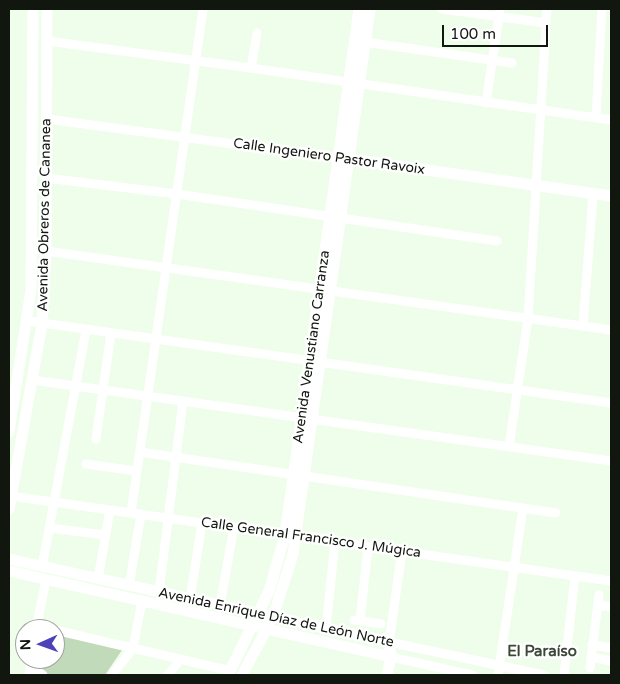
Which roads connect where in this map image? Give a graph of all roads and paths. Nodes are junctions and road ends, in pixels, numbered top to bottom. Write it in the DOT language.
graph roads {
  1 [pos="34,9"];
  2 [pos="47,9"];
  3 [pos="203,9"];
  4 [pos="359,9"];
  5 [pos="370,9"];
  6 [pos="442,9"];
  7 [pos="547,9"];
  8 [pos="602,9"];
  9 [pos="499,13"];
  10 [pos="546,23"];
  11 [pos="257,33"];
  12 [pos="47,41"];
  13 [pos="365,42"];
  14 [pos="492,60"];
  15 [pos="196,62"];
  16 [pos="512,62"];
  17 [pos="251,68"];
  18 [pos="354,84"];
  19 [pos="486,103"];
  20 [pos="540,110"];
  21 [pos="596,118"];
  22 [pos="47,119"];
  23 [pos="611,120"];
  24 [pos="185,138"];
  25 [pos="343,158"];
  26 [pos="46,178"];
  27 [pos="536,186"];
  28 [pos="177,194"];
  29 [pos="593,194"];
  30 [pos="611,196"];
  31 [pos="335,218"];
  32 [pos="497,241"];
  33 [pos="46,251"];
  34 [pos="166,266"];
  35 [pos="325,290"];
  36 [pos="528,318"];
  37 [pos="28,321"];
  38 [pos="42,324"];
  39 [pos="583,326"];
  40 [pos="86,330"];
  41 [pos="611,330"];
  42 [pos="111,333"];
  43 [pos="156,339"];
  44 [pos="315,362"];
  45 [pos="32,380"];
  46 [pos="75,386"];
  47 [pos="103,390"];
  48 [pos="519,390"];
  49 [pos="148,396"];
  50 [pos="183,401"];
  51 [pos="611,403"];
  52 [pos="307,418"];
  53 [pos="9,432"];
  54 [pos="96,439"];
  55 [pos="509,446"];
  56 [pos="140,452"];
  57 [pos="174,458"];
  58 [pos="611,461"];
  59 [pos="86,464"];
  60 [pos="137,471"];
  61 [pos="299,476"];
  62 [pos="11,496"];
  63 [pos="54,502"];
  64 [pos="522,508"];
  65 [pos="9,509"];
  66 [pos="110,510"];
  67 [pos="131,513"];
  68 [pos="556,513"];
  69 [pos="141,514"];
  70 [pos="169,518"];
  71 [pos="202,523"];
  72 [pos="50,528"];
  73 [pos="234,528"];
  74 [pos="106,535"];
  75 [pos="290,536"];
  76 [pos="335,542"];
  77 [pos="368,546"];
  78 [pos="402,551"];
  79 [pos="9,559"];
  80 [pos="42,567"];
  81 [pos="514,567"];
  82 [pos="9,572"];
  83 [pos="575,576"];
  84 [pos="98,579"];
  85 [pos="46,580"];
  86 [pos="611,581"];
  87 [pos="130,586"];
  88 [pos="159,592"];
  89 [pos="190,599"];
  90 [pos="142,601"];
  91 [pos="220,605"];
  92 [pos="611,607"];
  93 [pos="259,614"];
  94 [pos="273,617"];
  95 [pos="38,619"];
  96 [pos="361,621"];
  97 [pos="381,624"];
  98 [pos="254,626"];
  99 [pos="326,628"];
  100 [pos="267,629"];
  101 [pos="65,632"];
  102 [pos="366,637"];
  103 [pos="390,642"];
  104 [pos="592,645"];
  105 [pos="132,648"];
  106 [pos="611,648"];
  107 [pos="391,657"];
  108 [pos="591,657"];
  109 [pos="180,660"];
  110 [pos="611,662"];
  111 [pos="499,666"];
  112 [pos="590,668"];
  113 [pos="229,673"];
  114 [pos="112,675"];
  115 [pos="168,675"];
  116 [pos="246,675"];
  117 [pos="387,675"];
  118 [pos="472,675"];
  119 [pos="498,675"];
  120 [pos="544,675"];
  121 [pos="564,675"];
  1 -- 37 [label="street, Avenida Obreros de Cananea"];
  2 -- 12 [label="street, Avenida Obreros de Cananea"];
  3 -- 15 [label="street"];
  4 -- 18 [label="street, Avenida Venustiano Carranza"];
  5 -- 13 [label="street, Avenida Venustiano Carranza"];
  6 -- 9 [label="street"];
  7 -- 10 [label="street"];
  8 -- 21 [label="street"];
  9 -- 10 [label="street"];
  9 -- 14 [label="street"];
  10 -- 20 [label="street"];
  11 -- 17 [label="street"];
  12 -- 15 [label="street"];
  12 -- 22 [label="street, Avenida Obreros de Cananea"];
  13 -- 14 [label="street"];
  13 -- 18 [label="street, Avenida Venustiano Carranza"];
  14 -- 16 [label="street"];
  14 -- 19 [label="street"];
  15 -- 17 [label="street"];
  15 -- 24 [label="street"];
  17 -- 18 [label="street"];
  18 -- 19 [label="street"];
  18 -- 25 [label="street, Avenida Venustiano Carranza"];
  19 -- 20 [label="street"];
  20 -- 21 [label="street"];
  20 -- 27 [label="street"];
  21 -- 23 [label="street"];
  22 -- 24 [label="street, Calle Ingeniero Pastor Ravoix"];
  22 -- 26 [label="street, Avenida Obreros de Cananea"];
  24 -- 25 [label="street, Calle Ingeniero Pastor Ravoix"];
  24 -- 28 [label="street"];
  25 -- 27 [label="street, Calle Ingeniero Pastor Ravoix"];
  25 -- 31 [label="street, Avenida Venustiano Carranza"];
  26 -- 28 [label="street"];
  26 -- 33 [label="street, Avenida Obreros de Cananea"];
  27 -- 29 [label="street, Calle Ingeniero Pastor Ravoix"];
  27 -- 36 [label="street"];
  28 -- 31 [label="street"];
  28 -- 34 [label="street"];
  29 -- 30 [label="street, Calle Ingeniero Pastor Ravoix"];
  29 -- 39 [label="street"];
  31 -- 32 [label="street"];
  31 -- 35 [label="street, Avenida Venustiano Carranza"];
  33 -- 34 [label="street"];
  33 -- 38 [label="street, Avenida Obreros de Cananea"];
  34 -- 35 [label="street"];
  34 -- 43 [label="street"];
  35 -- 36 [label="street"];
  35 -- 44 [label="street, Avenida Venustiano Carranza"];
  36 -- 39 [label="street"];
  36 -- 48 [label="street"];
  37 -- 38 [label="street"];
  37 -- 53 [label="street, Avenida Obreros de Cananea"];
  38 -- 40 [label="street"];
  38 -- 45 [label="street, Avenida Obreros de Cananea"];
  39 -- 41 [label="street"];
  40 -- 42 [label="street"];
  40 -- 46 [label="street"];
  42 -- 43 [label="street"];
  42 -- 47 [label="street"];
  43 -- 44 [label="street"];
  43 -- 49 [label="street"];
  44 -- 48 [label="street"];
  44 -- 52 [label="street, Avenida Venustiano Carranza"];
  45 -- 46 [label="street"];
  45 -- 62 [label="street, Avenida Obreros de Cananea"];
  46 -- 47 [label="street"];
  46 -- 63 [label="street"];
  47 -- 49 [label="street"];
  47 -- 54 [label="street"];
  48 -- 51 [label="street"];
  48 -- 55 [label="street"];
  49 -- 50 [label="street"];
  49 -- 56 [label="street"];
  50 -- 52 [label="street"];
  50 -- 57 [label="street"];
  52 -- 55 [label="street"];
  52 -- 61 [label="street, Avenida Venustiano Carranza"];
  55 -- 58 [label="street"];
  56 -- 57 [label="street"];
  56 -- 60 [label="street"];
  57 -- 61 [label="street"];
  57 -- 70 [label="street"];
  59 -- 60 [label="street"];
  60 -- 67 [label="street"];
  61 -- 64 [label="street"];
  61 -- 75 [label="street, Avenida Venustiano Carranza"];
  62 -- 63 [label="street, Calle General Francisco J. Múgica"];
  62 -- 65 [label="street, Avenida Obreros de Cananea"];
  63 -- 66 [label="street, Calle General Francisco J. Múgica"];
  63 -- 72 [label="street"];
  64 -- 68 [label="street"];
  64 -- 81 [label="street"];
  66 -- 67 [label="street, Calle General Francisco J. Múgica"];
  66 -- 74 [label="street"];
  67 -- 69 [label="street, Calle General Francisco J. Múgica"];
  69 -- 70 [label="street, Calle General Francisco J. Múgica"];
  69 -- 87 [label="street"];
  70 -- 71 [label="street, Calle General Francisco J. Múgica"];
  70 -- 88 [label="street"];
  71 -- 73 [label="street, Calle General Francisco J. Múgica"];
  71 -- 89 [label="street"];
  72 -- 74 [label="street"];
  72 -- 80 [label="street"];
  73 -- 75 [label="street, Calle General Francisco J. Múgica"];
  73 -- 91 [label="street"];
  74 -- 84 [label="street"];
  75 -- 76 [label="street, Calle General Francisco J. Múgica"];
  75 -- 93 [label="street, Avenida Venustiano Carranza"];
  75 -- 94 [label="street, Avenida Venustiano Carranza"];
  76 -- 77 [label="street, Calle General Francisco J. Múgica"];
  76 -- 99 [label="street"];
  77 -- 78 [label="street, Calle General Francisco J. Múgica"];
  77 -- 96 [label="street"];
  78 -- 81 [label="street, Calle General Francisco J. Múgica"];
  78 -- 103 [label="street"];
  79 -- 80 [label="street, Avenida Enrique Díaz de León Norte"];
  80 -- 84 [label="street, Avenida Enrique Díaz de León Norte"];
  81 -- 83 [label="street, Calle General Francisco J. Múgica"];
  81 -- 111 [label="street"];
  82 -- 85 [label="street, Avenida Enrique Díaz de León Norte"];
  83 -- 86 [label="street, Calle General Francisco J. Múgica"];
  83 -- 121 [label="street"];
  84 -- 87 [label="street, Avenida Enrique Díaz de León Norte"];
  85 -- 90 [label="street, Avenida Enrique Díaz de León Norte"];
  85 -- 95 [label="street"];
  87 -- 88 [label="street, Avenida Enrique Díaz de León Norte"];
  88 -- 89 [label="street, Avenida Enrique Díaz de León Norte"];
  89 -- 91 [label="street, Avenida Enrique Díaz de León Norte"];
  90 -- 98 [label="street, Avenida Enrique Díaz de León Norte"];
  90 -- 105 [label="street"];
  91 -- 93 [label="street, Avenida Enrique Díaz de León Norte"];
  92 -- 104 [label="street"];
  93 -- 94 [label="street, Avenida Enrique Díaz de León Norte"];
  93 -- 98 [label="street, Avenida Venustiano Carranza"];
  94 -- 99 [label="street, Avenida Enrique Díaz de León Norte"];
  94 -- 100 [label="street, Avenida Venustiano Carranza"];
  96 -- 97 [label="street"];
  96 -- 102 [label="street"];
  98 -- 100 [label="street, Avenida Enrique Díaz de León Norte"];
  98 -- 113 [label="street, Avenida Venustiano Carranza"];
  99 -- 102 [label="street, Avenida Enrique Díaz de León Norte"];
  100 -- 107 [label="street, Avenida Enrique Díaz de León Norte"];
  100 -- 116 [label="street, Avenida Venustiano Carranza"];
  101 -- 105 [label="street"];
  102 -- 103 [label="street, Avenida Enrique Díaz de León Norte"];
  103 -- 107 [label="street"];
  103 -- 111 [label="street, Avenida Enrique Díaz de León Norte"];
  104 -- 106 [label="street"];
  104 -- 108 [label="street"];
  105 -- 109 [label="street"];
  105 -- 114 [label="street"];
  107 -- 117 [label="street"];
  107 -- 118 [label="street, Avenida Enrique Díaz de León Norte"];
  108 -- 110 [label="street"];
  108 -- 112 [label="street"];
  109 -- 113 [label="street"];
  109 -- 115 [label="street"];
  111 -- 119 [label="street"];
  111 -- 120 [label="street, Avenida Enrique Díaz de León Norte"];
}
